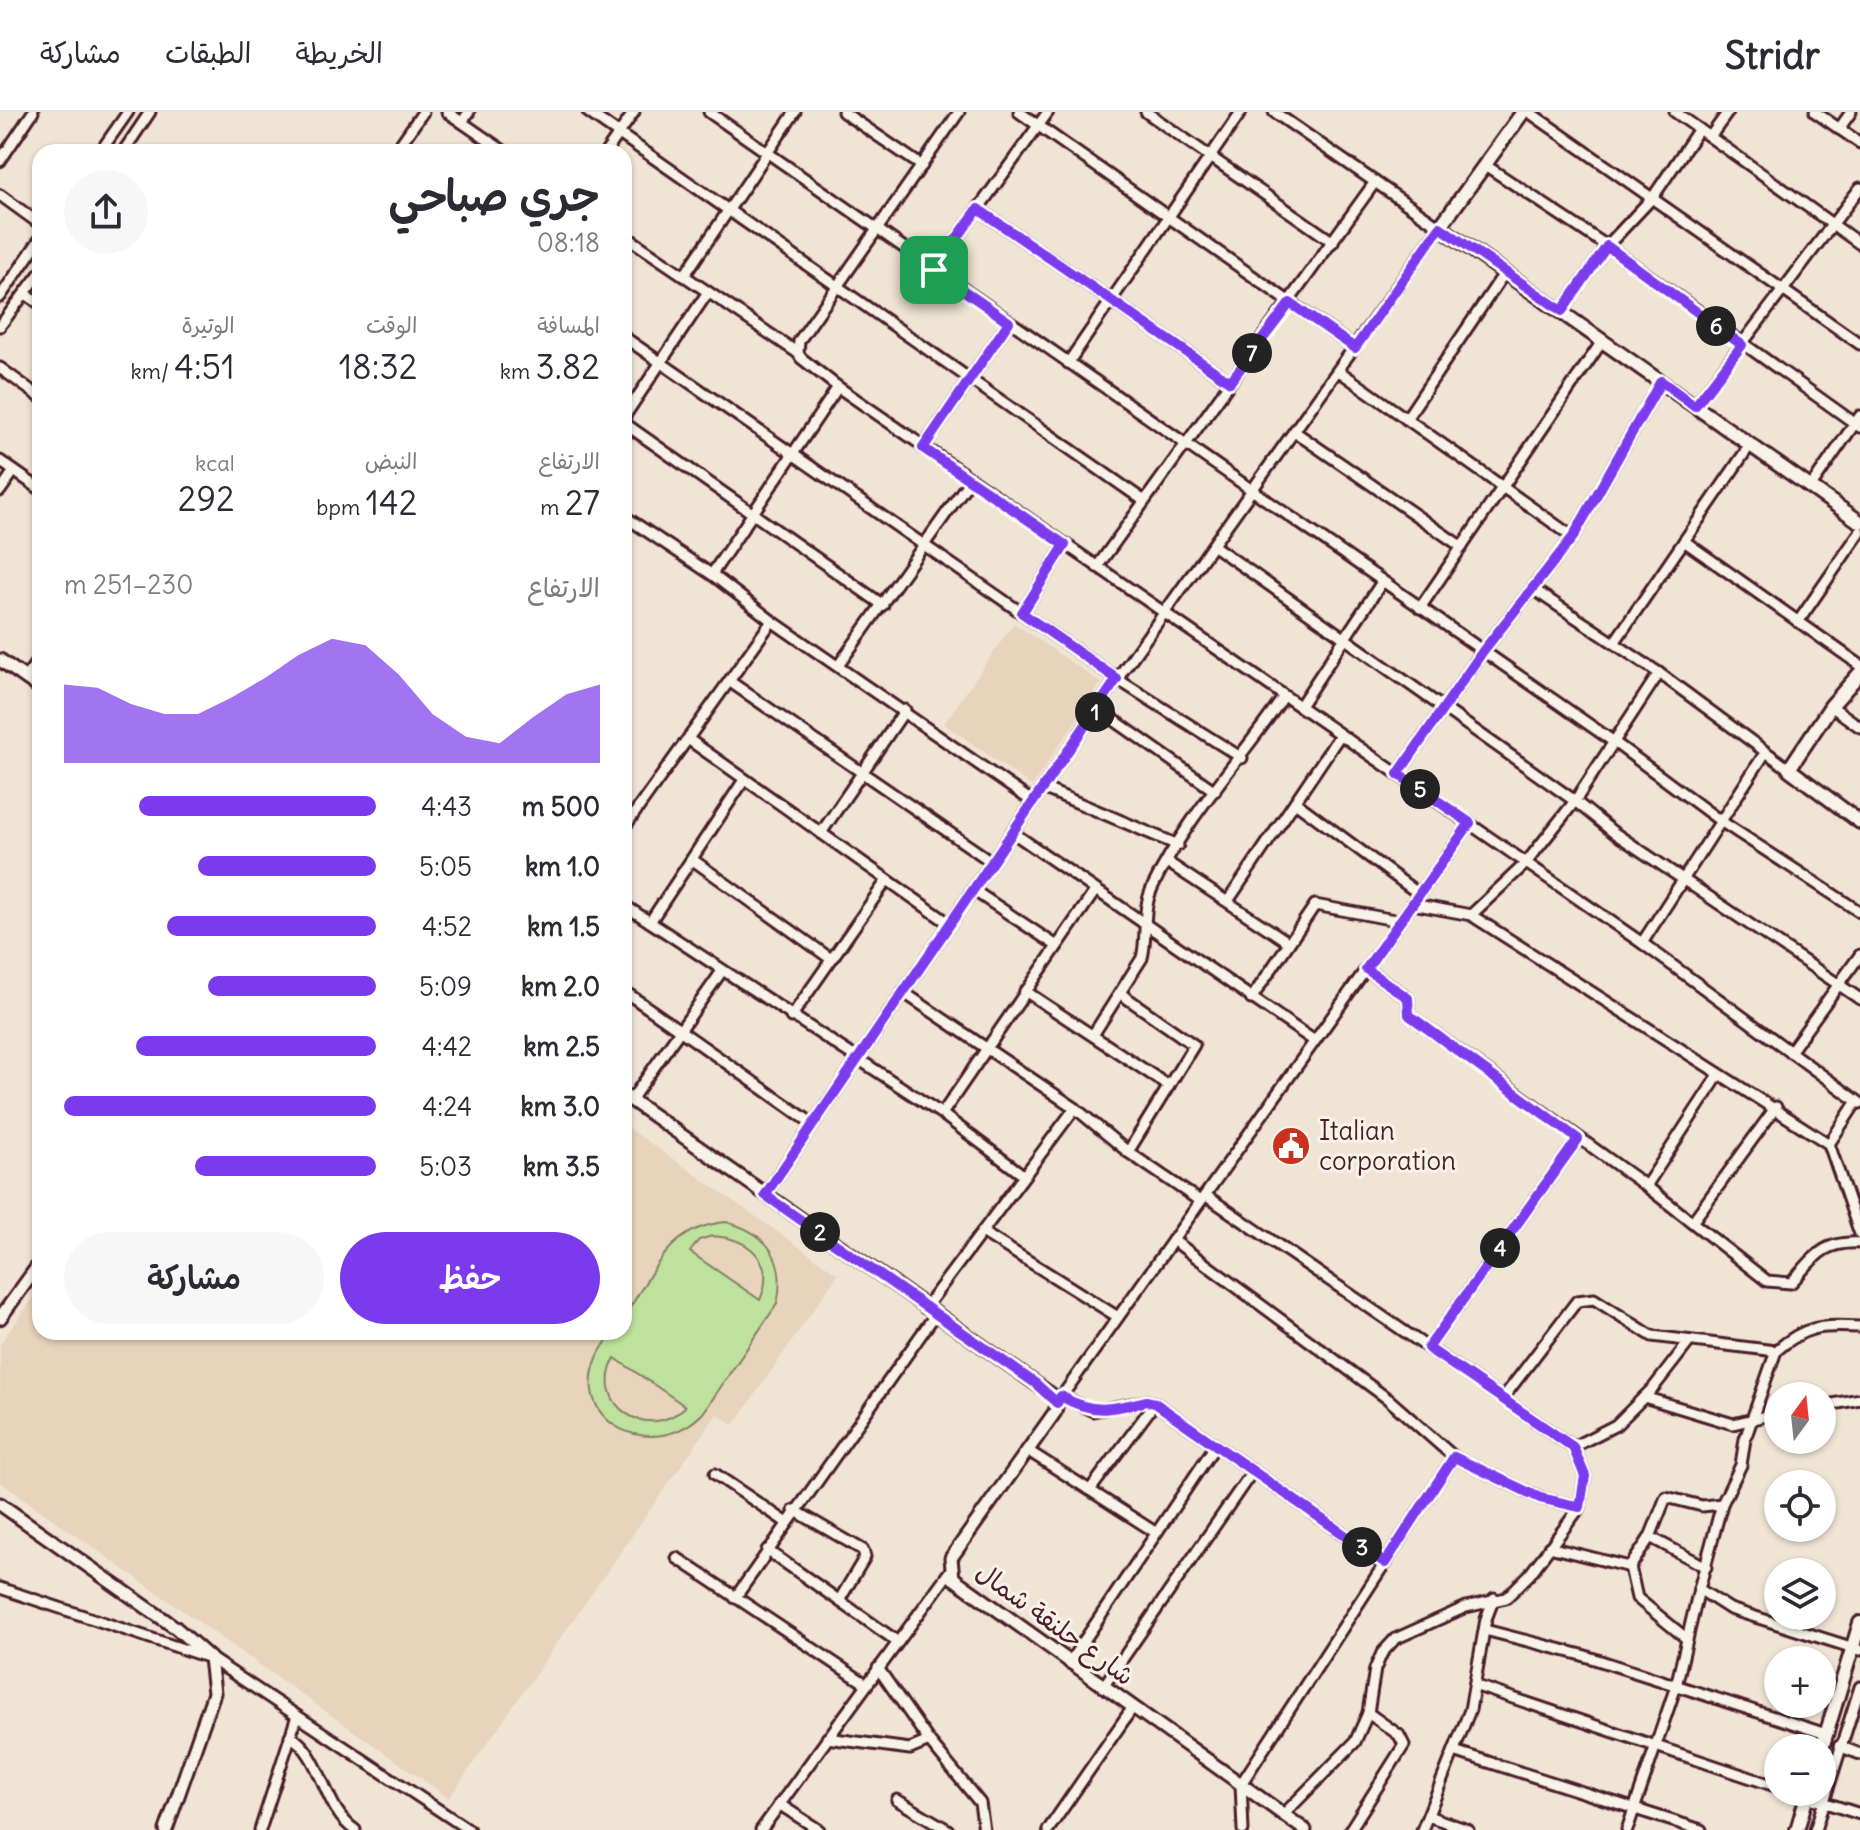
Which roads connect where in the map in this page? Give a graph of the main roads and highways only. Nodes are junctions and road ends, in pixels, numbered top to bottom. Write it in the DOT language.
graph roads {
  1 [pos="1526,112"];
  2 [pos="1860,522"];
  3 [pos="1860,673"];
  4 [pos="1860,822"];
  5 [pos="1860,1623"];
  6 [pos="1856,1650"];
  7 [pos="1826,1734"];
  8 [pos="1804,1806"];
  9 [pos="1797,1830"];
  1 -- 2 [label="main road"];
  3 -- 4 [label="main road"];
  5 -- 6 [label="main road"];
  6 -- 7 [label="main road"];
  8 -- 9 [label="main road"];
}
